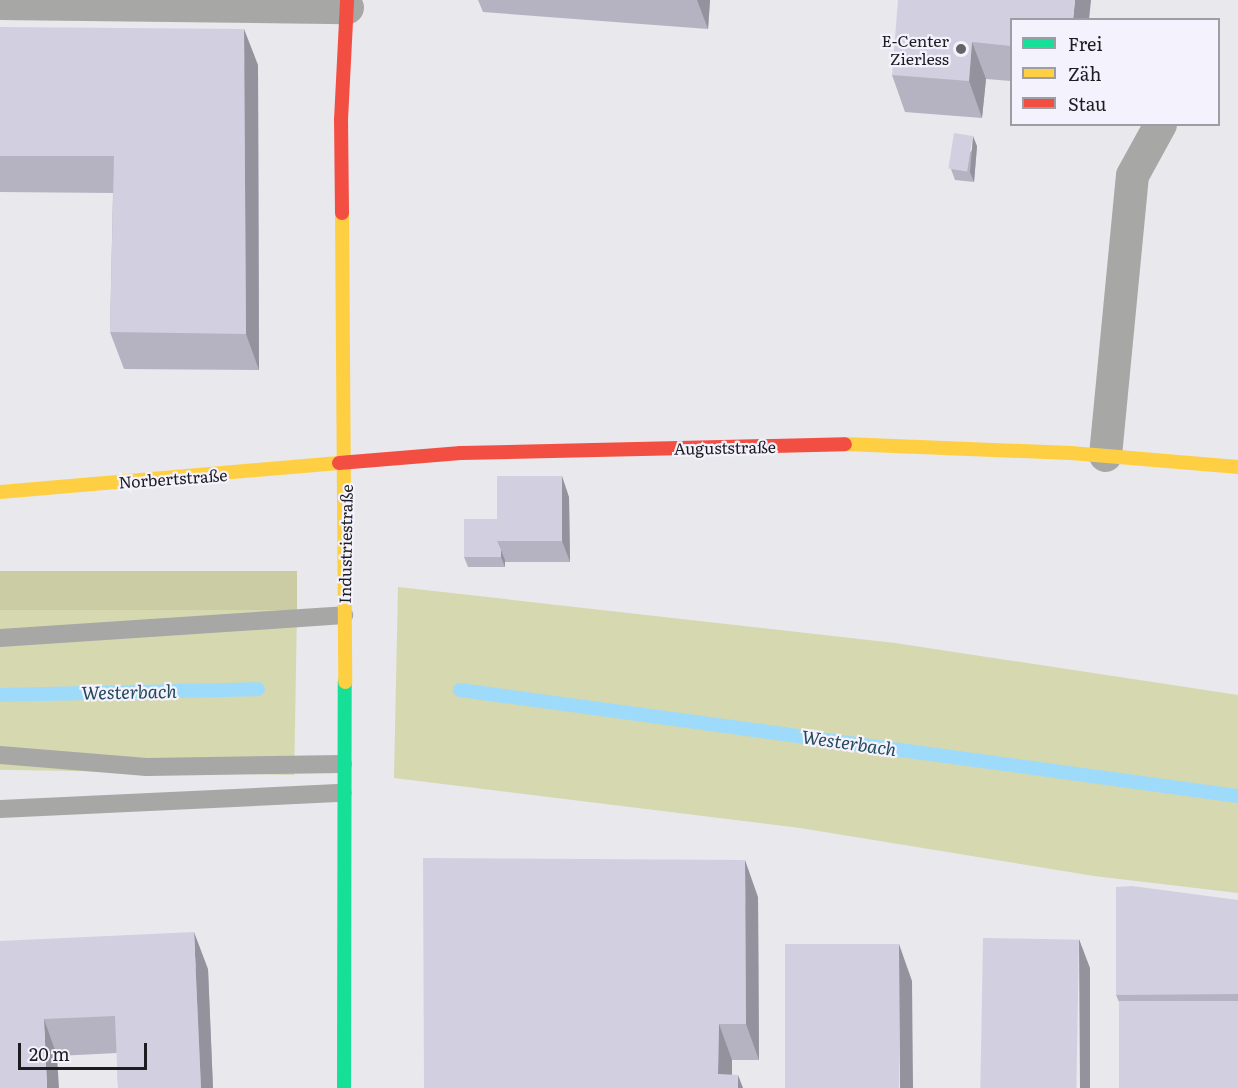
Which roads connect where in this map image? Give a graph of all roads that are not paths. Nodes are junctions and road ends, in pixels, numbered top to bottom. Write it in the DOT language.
graph roads {
  1 [pos="0,3"];
  2 [pos="347,4"];
  3 [pos="1159,126"];
  4 [pos="1105,456"];
  5 [pos="346,463"];
  6 [pos="1238,467"];
  7 [pos="0,492"];
  8 [pos="344,615"];
  9 [pos="0,638"];
  10 [pos="0,755"];
  11 [pos="343,764"];
  12 [pos="343,793"];
  13 [pos="0,809"];
  14 [pos="344,1088"];
  1 -- 2 [label="street"];
  2 -- 5 [label="street, Industriestraße"];
  3 -- 4 [label="street"];
  4 -- 5 [label="street, Auguststraße"];
  4 -- 6 [label="street, Auguststraße"];
  5 -- 7 [label="street, Norbertstraße"];
  5 -- 8 [label="street, Industriestraße"];
  8 -- 9 [label="lane"];
  8 -- 11 [label="street, Industriestraße"];
  10 -- 11 [label="lane"];
  11 -- 12 [label="street, Industriestraße"];
  12 -- 13 [label="lane"];
  12 -- 14 [label="street, Industriestraße"];
}
